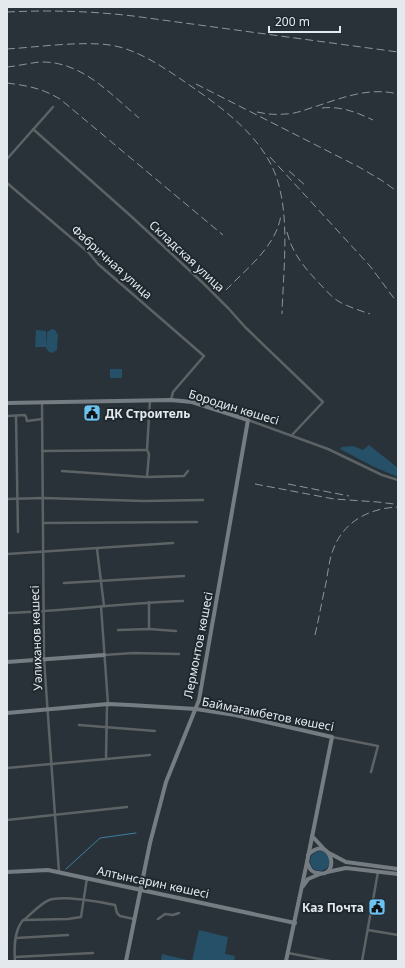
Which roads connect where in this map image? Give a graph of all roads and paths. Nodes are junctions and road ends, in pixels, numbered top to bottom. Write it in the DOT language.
graph roads {
  1 [pos="53,107"];
  2 [pos="33,129"];
  3 [pos="7,159"];
  4 [pos="7,183"];
  5 [pos="150,400"];
  6 [pos="171,400"];
  7 [pos="7,403"];
  8 [pos="42,403"];
  9 [pos="7,416"];
  10 [pos="16,416"];
  11 [pos="42,420"];
  12 [pos="248,420"];
  13 [pos="292,435"];
  14 [pos="146,450"];
  15 [pos="42,451"];
  16 [pos="188,470"];
  17 [pos="62,471"];
  18 [pos="147,477"];
  19 [pos="398,480"];
  20 [pos="43,498"];
  21 [pos="7,499"];
  22 [pos="18,499"];
  23 [pos="203,500"];
  24 [pos="197,522"];
  25 [pos="43,523"];
  26 [pos="18,532"];
  27 [pos="172,543"];
  28 [pos="97,548"];
  29 [pos="42,552"];
  30 [pos="7,554"];
  31 [pos="184,576"];
  32 [pos="100,582"];
  33 [pos="64,583"];
  34 [pos="183,601"];
  35 [pos="149,602"];
  36 [pos="103,606"];
  37 [pos="43,612"];
  38 [pos="7,613"];
  39 [pos="149,629"];
  40 [pos="118,630"];
  41 [pos="176,631"];
  42 [pos="179,654"];
  43 [pos="104,655"];
  44 [pos="44,660"];
  45 [pos="7,662"];
  46 [pos="107,705"];
  47 [pos="48,709"];
  48 [pos="196,709"];
  49 [pos="7,713"];
  50 [pos="79,725"];
  51 [pos="106,727"];
  52 [pos="155,731"];
  53 [pos="332,737"];
  54 [pos="150,755"];
  55 [pos="106,759"];
  56 [pos="51,764"];
  57 [pos="7,768"];
  58 [pos="371,772"];
  59 [pos="127,807"];
  60 [pos="55,815"];
  61 [pos="7,820"];
  62 [pos="312,836"];
  63 [pos="324,850"];
  64 [pos="329,853"];
  65 [pos="308,855"];
  66 [pos="307,862"];
  67 [pos="398,869"];
  68 [pos="7,872"];
  69 [pos="59,872"];
  70 [pos="326,872"];
  71 [pos="378,872"];
  72 [pos="321,874"];
  73 [pos="398,874"];
  74 [pos="87,878"];
  75 [pos="302,886"];
  76 [pos="140,890"];
  77 [pos="84,900"];
  78 [pos="179,914"];
  79 [pos="135,919"];
  80 [pos="158,919"];
  81 [pos="24,920"];
  82 [pos="295,923"];
  83 [pos="368,930"];
  84 [pos="68,934"];
  85 [pos="398,935"];
  86 [pos="16,938"];
  87 [pos="93,953"];
  88 [pos="288,953"];
  89 [pos="15,957"];
  90 [pos="313,959"];
  91 [pos="15,961"];
  92 [pos="126,961"];
  93 [pos="286,961"];
  94 [pos="330,961"];
  95 [pos="362,961"];
  1 -- 2 [label="street"];
  2 -- 3 [label="street"];
  2 -- 13 [label="street, Складская улица"];
  4 -- 6 [label="street, Фабричная улица"];
  5 -- 6 [label="street, Бородин көшесі"];
  5 -- 8 [label="street, Бородин көшесі"];
  5 -- 14 [label="street"];
  6 -- 12 [label="street, Бородин көшесі"];
  7 -- 8 [label="street, Бородин көшесі"];
  8 -- 11 [label="street, Уәлиханов көшесі"];
  9 -- 10 [label="street"];
  10 -- 11 [label="street"];
  10 -- 22 [label="street"];
  11 -- 15 [label="street, Уәлиханов көшесі"];
  12 -- 13 [label="street, Бородин көшесі"];
  12 -- 48 [label="street, Лермонтов көшесі"];
  13 -- 19 [label="street, Бородин көшесі"];
  14 -- 15 [label="street"];
  14 -- 18 [label="street"];
  15 -- 20 [label="street, Уәлиханов көшесі"];
  16 -- 18 [label="street"];
  17 -- 18 [label="street"];
  20 -- 22 [label="street"];
  20 -- 23 [label="street"];
  20 -- 25 [label="street, Уәлиханов көшесі"];
  21 -- 22 [label="street"];
  22 -- 26 [label="street"];
  24 -- 25 [label="street"];
  25 -- 29 [label="street, Уәлиханов көшесі"];
  27 -- 28 [label="street"];
  28 -- 29 [label="street"];
  28 -- 32 [label="street"];
  29 -- 30 [label="street"];
  29 -- 37 [label="street, Уәлиханов көшесі"];
  31 -- 32 [label="street"];
  32 -- 33 [label="street"];
  32 -- 36 [label="street"];
  34 -- 35 [label="street"];
  35 -- 36 [label="street"];
  35 -- 39 [label="street"];
  36 -- 37 [label="street"];
  36 -- 43 [label="street"];
  37 -- 38 [label="street"];
  37 -- 44 [label="street, Уәлиханов көшесі"];
  39 -- 40 [label="street"];
  39 -- 41 [label="street"];
  42 -- 43 [label="street"];
  43 -- 44 [label="street"];
  43 -- 46 [label="street"];
  44 -- 45 [label="street"];
  44 -- 47 [label="street, Уәлиханов көшесі"];
  46 -- 47 [label="street, Баймағамбетов көшесі"];
  46 -- 48 [label="street, Баймағамбетов көшесі"];
  46 -- 51 [label="street"];
  47 -- 49 [label="street, Баймағамбетов көшесі"];
  47 -- 56 [label="street, Уәлиханов көшесі"];
  48 -- 53 [label="street, Баймағамбетов көшесі"];
  48 -- 76 [label="street, Лермонтов көшесі"];
  50 -- 51 [label="street"];
  51 -- 52 [label="street"];
  51 -- 55 [label="street"];
  53 -- 58 [label="street, Баймағамбетов көшесі"];
  53 -- 62 [label="street"];
  54 -- 55 [label="street"];
  55 -- 56 [label="street"];
  56 -- 57 [label="street"];
  56 -- 60 [label="street, Уәлиханов көшесі"];
  59 -- 60 [label="street"];
  60 -- 61 [label="street"];
  60 -- 69 [label="street, Уәлиханов көшесі"];
  62 -- 63 [label="street"];
  62 -- 65 [label="street"];
  63 -- 64 [label="street"];
  63 -- 65 [label="street"];
  64 -- 67 [label="street"];
  64 -- 70 [label="street"];
  65 -- 66 [label="street"];
  66 -- 72 [label="street"];
  66 -- 75 [label="street"];
  68 -- 69 [label="street, Алтынсарин көшесі"];
  69 -- 74 [label="street, Алтынсарин көшесі"];
  70 -- 71 [label="street"];
  70 -- 72 [label="street"];
  71 -- 73 [label="street"];
  71 -- 83 [label="street"];
  72 -- 75 [label="street"];
  74 -- 76 [label="street, Алтынсарин көшесі"];
  74 -- 77 [label="street"];
  75 -- 82 [label="street"];
  76 -- 79 [label="street, Лермонтов көшесі"];
  76 -- 82 [label="street, Алтынсарин көшесі"];
  77 -- 79 [label="street"];
  77 -- 81 [label="street"];
  77 -- 81 [label="street"];
  78 -- 80 [label="street"];
  79 -- 92 [label="street, Лермонтов көшесі"];
  81 -- 86 [label="street"];
  82 -- 88 [label="street"];
  83 -- 85 [label="street"];
  83 -- 95 [label="street"];
  84 -- 86 [label="street"];
  86 -- 89 [label="street"];
  87 -- 89 [label="street"];
  88 -- 90 [label="street"];
  88 -- 93 [label="street"];
  89 -- 91 [label="street"];
  90 -- 94 [label="street"];
}
